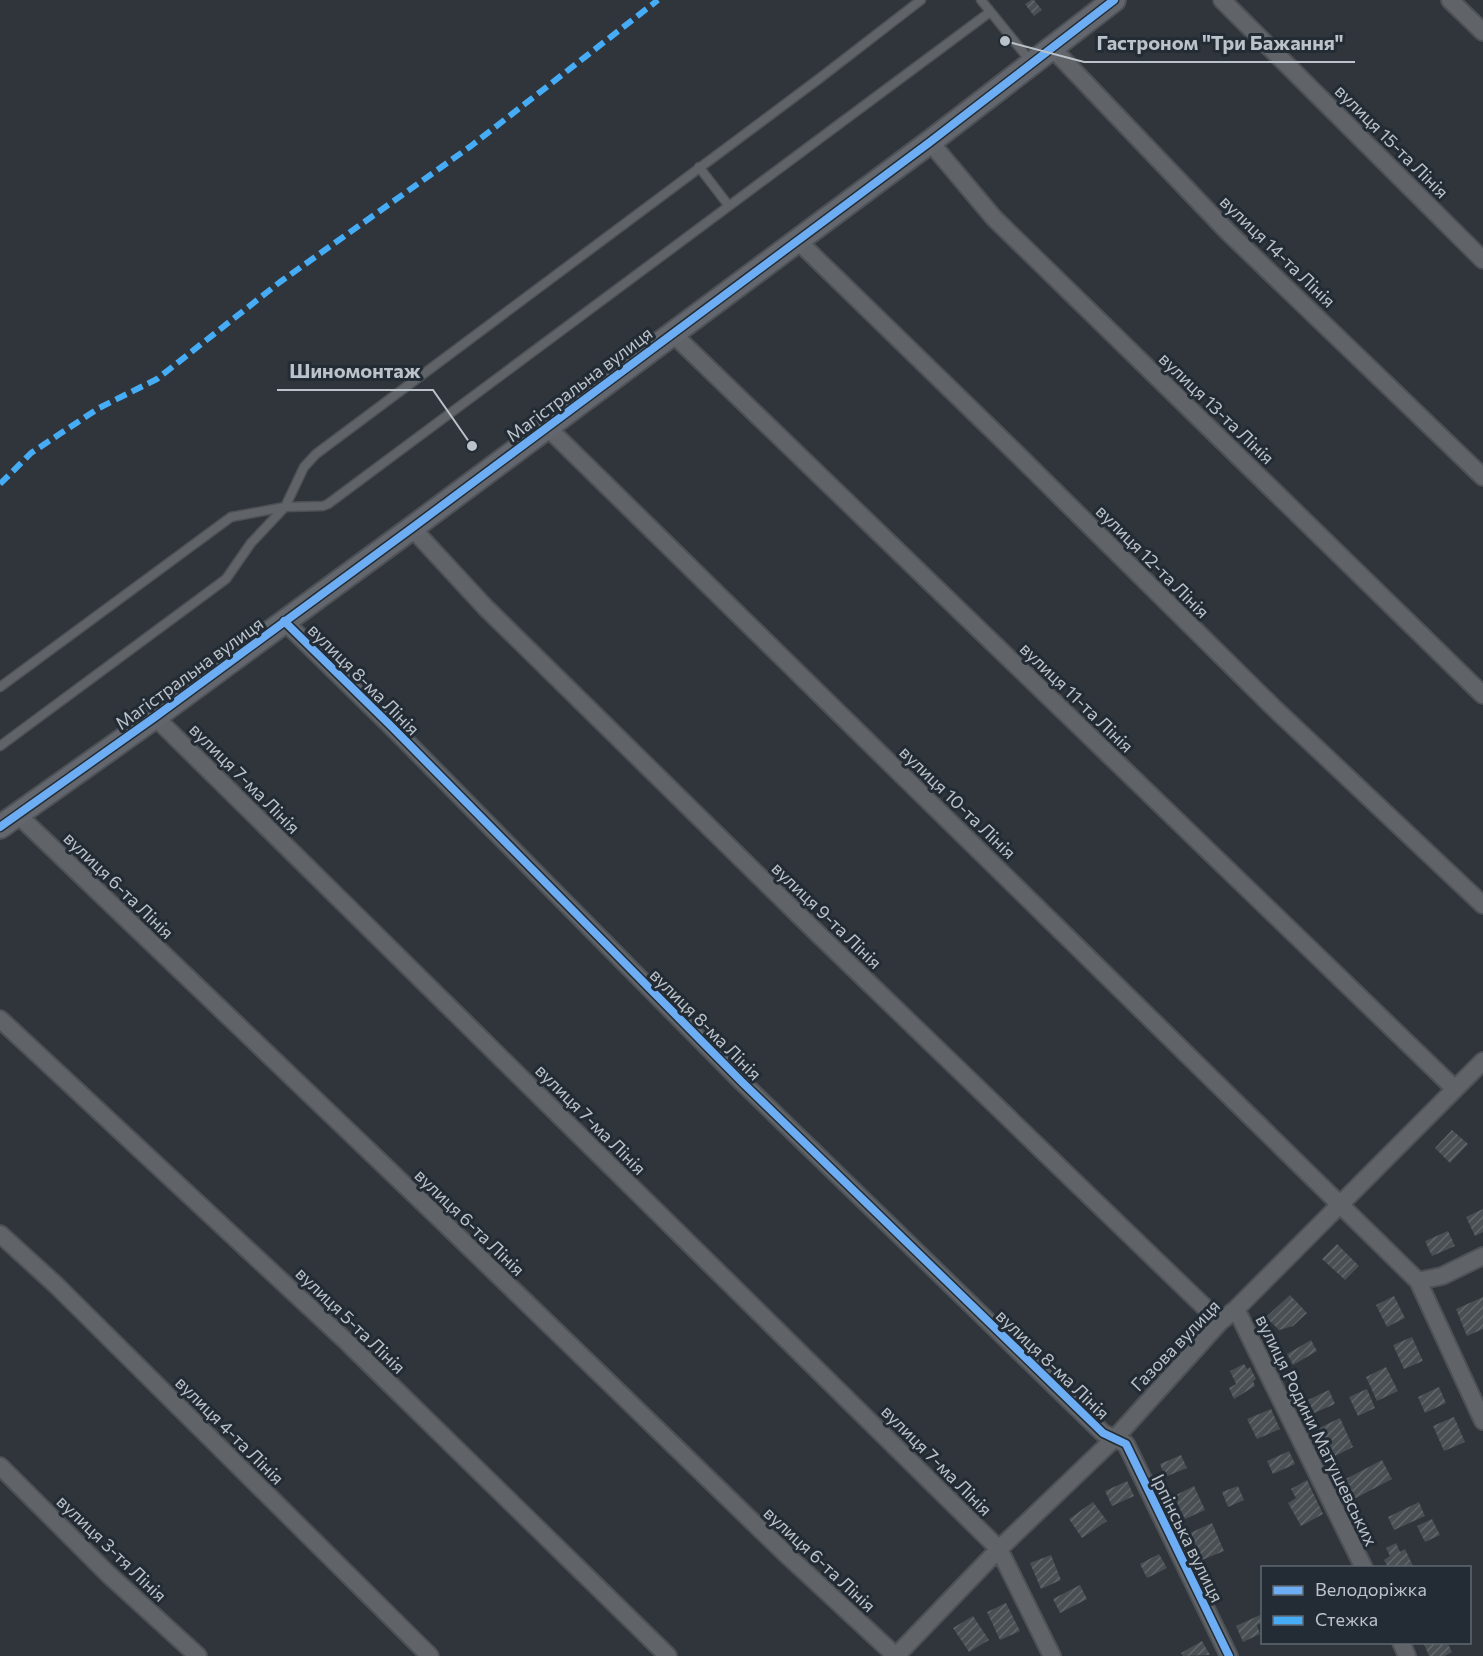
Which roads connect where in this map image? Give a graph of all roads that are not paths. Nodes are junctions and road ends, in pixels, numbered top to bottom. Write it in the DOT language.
graph roads {
  1 [pos="921,0"];
  2 [pos="981,0"];
  3 [pos="1114,0"];
  4 [pos="1222,0"];
  5 [pos="1450,0"];
  6 [pos="990,12"];
  7 [pos="1483,32"];
  8 [pos="1052,48"];
  9 [pos="1032,63"];
  10 [pos="930,142"];
  11 [pos="699,167"];
  12 [pos="729,206"];
  13 [pos="798,241"];
  14 [pos="1483,260"];
  15 [pos="672,333"];
  16 [pos="547,427"];
  17 [pos="1483,477"];
  18 [pos="285,507"];
  19 [pos="412,528"];
  20 [pos="284,621"];
  21 [pos="0,687"];
  22 [pos="1483,695"];
  23 [pos="155,717"];
  24 [pos="0,746"];
  25 [pos="9,821"];
  26 [pos="1483,905"];
  27 [pos="0,1019"];
  28 [pos="1483,1061"];
  29 [pos="1455,1089"];
  30 [pos="1341,1204"];
  31 [pos="0,1234"];
  32 [pos="1483,1256"];
  33 [pos="1418,1281"];
  34 [pos="1236,1309"];
  35 [pos="1220,1323"];
  36 [pos="1483,1421"];
  37 [pos="1116,1437"];
  38 [pos="0,1466"];
  39 [pos="999,1549"];
  40 [pos="1363,1566"];
  41 [pos="198,1656"];
  42 [pos="430,1656"];
  43 [pos="668,1656"];
  44 [pos="896,1656"];
  45 [pos="1052,1656"];
  46 [pos="1229,1656"];
  1 -- 11 [label="lane"];
  2 -- 6 [label="lane"];
  3 -- 8 [label="street, Магістральна вулиця"];
  4 -- 14 [label="street, вулиця 15-та Лінія"];
  5 -- 7 [label="street"];
  6 -- 9 [label="lane"];
  6 -- 12 [label="lane"];
  8 -- 9 [label="street, Магістральна вулиця"];
  8 -- 17 [label="street, вулиця 14-та Лінія"];
  9 -- 10 [label="street, Магістральна вулиця"];
  10 -- 13 [label="street, Магістральна вулиця"];
  10 -- 22 [label="street, вулиця 13-та Лінія"];
  11 -- 12 [label="lane"];
  11 -- 18 [label="lane"];
  12 -- 18 [label="lane"];
  13 -- 15 [label="street, Магістральна вулиця"];
  13 -- 26 [label="street, вулиця 12-та Лінія"];
  15 -- 16 [label="street, Магістральна вулиця"];
  15 -- 29 [label="street, вулиця 11-та Лінія"];
  16 -- 19 [label="street, Магістральна вулиця"];
  16 -- 30 [label="street, вулиця 10-та Лінія"];
  18 -- 21 [label="lane"];
  18 -- 24 [label="lane"];
  19 -- 20 [label="street, Магістральна вулиця"];
  19 -- 35 [label="street, вулиця 9-та Лінія"];
  20 -- 23 [label="street, Магістральна вулиця"];
  20 -- 37 [label="street, вулиця 8-ма Лінія"];
  23 -- 25 [label="street, Магістральна вулиця"];
  23 -- 39 [label="street, вулиця 7-ма Лінія"];
  25 -- 44 [label="street, вулиця 6-та Лінія"];
  27 -- 43 [label="street, вулиця 5-та Лінія"];
  28 -- 29 [label="street, Газова вулиця"];
  29 -- 30 [label="street, Газова вулиця"];
  30 -- 33 [label="street, вулиця 10-та Лінія"];
  30 -- 34 [label="street, Газова вулиця"];
  31 -- 42 [label="street, вулиця 4-та Лінія"];
  32 -- 33 [label="street"];
  33 -- 36 [label="street"];
  34 -- 35 [label="street, Газова вулиця"];
  34 -- 40 [label="street, вулиця Родини Матушевських"];
  35 -- 37 [label="street, Газова вулиця"];
  37 -- 39 [label="street, Газова вулиця"];
  37 -- 46 [label="street, Ірпінська вулиця"];
  38 -- 41 [label="street, вулиця 3-тя Лінія"];
  39 -- 44 [label="street, Газова вулиця"];
  39 -- 45 [label="street, вулиця 7-ма Лінія"];
}
